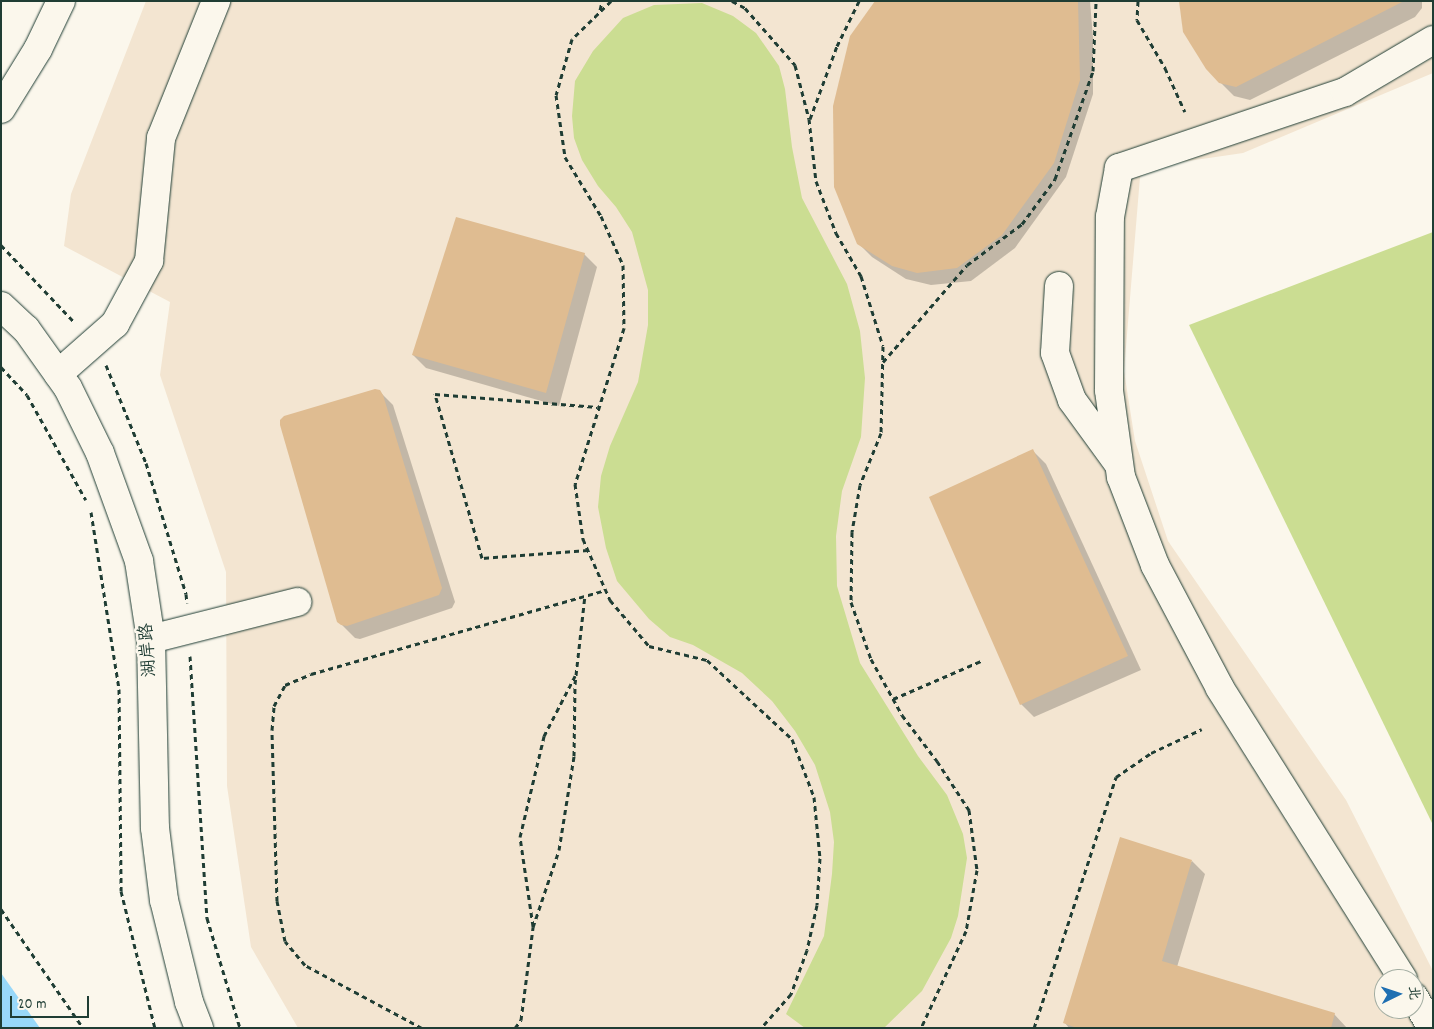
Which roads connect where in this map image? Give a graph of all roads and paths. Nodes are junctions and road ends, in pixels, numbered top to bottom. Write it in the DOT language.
graph roads {
  1 [pos="61,1"];
  2 [pos="216,1"];
  3 [pos="602,1"];
  4 [pos="611,1"];
  5 [pos="732,1"];
  6 [pos="859,1"];
  7 [pos="1096,1"];
  8 [pos="1138,1"];
  9 [pos="599,12"];
  10 [pos="1433,40"];
  11 [pos="1,109"];
  12 [pos="1185,112"];
  13 [pos="810,119"];
  14 [pos="1059,286"];
  15 [pos="1,306"];
  16 [pos="883,363"];
  17 [pos="1,367"];
  18 [pos="58,374"];
  19 [pos="597,407"];
  20 [pos="1119,464"];
  21 [pos="588,550"];
  22 [pos="605,590"];
  23 [pos="585,595"];
  24 [pos="297,602"];
  25 [pos="151,639"];
  26 [pos="983,660"];
  27 [pos="576,674"];
  28 [pos="893,699"];
  29 [pos="1202,729"];
  30 [pos="1,909"];
  31 [pos="533,927"];
  32 [pos="1397,969"];
  33 [pos="1424,1014"];
  34 [pos="83,1028"];
  35 [pos="155,1028"];
  36 [pos="199,1028"];
  37 [pos="422,1028"];
  38 [pos="515,1028"];
  39 [pos="761,1028"];
  40 [pos="922,1028"];
  41 [pos="1034,1028"];
  42 [pos="1432,1028"];
  1 -- 11 [label="street"];
  2 -- 18 [label="street"];
  3 -- 9 [label="path"];
  4 -- 9 [label="path"];
  5 -- 13 [label="path"];
  6 -- 13 [label="path"];
  7 -- 16 [label="path"];
  8 -- 12 [label="path"];
  9 -- 19 [label="path"];
  10 -- 20 [label="street"];
  13 -- 16 [label="path"];
  14 -- 20 [label="street"];
  15 -- 18 [label="street, 湖岸路"];
  16 -- 28 [label="path"];
  17 -- 35 [label="path"];
  18 -- 25 [label="street, 湖岸路"];
  19 -- 21 [label="path"];
  19 -- 21 [label="path"];
  20 -- 32 [label="street"];
  21 -- 22 [label="path"];
  22 -- 23 [label="path"];
  22 -- 39 [label="path"];
  23 -- 27 [label="path"];
  23 -- 37 [label="path"];
  24 -- 25 [label="street"];
  25 -- 36 [label="street, 湖岸路"];
  26 -- 28 [label="path"];
  27 -- 31 [label="path"];
  27 -- 31 [label="path"];
  28 -- 40 [label="path"];
  29 -- 41 [label="path"];
  30 -- 34 [label="path"];
  31 -- 38 [label="path"];
  33 -- 42 [label="street"];
}
